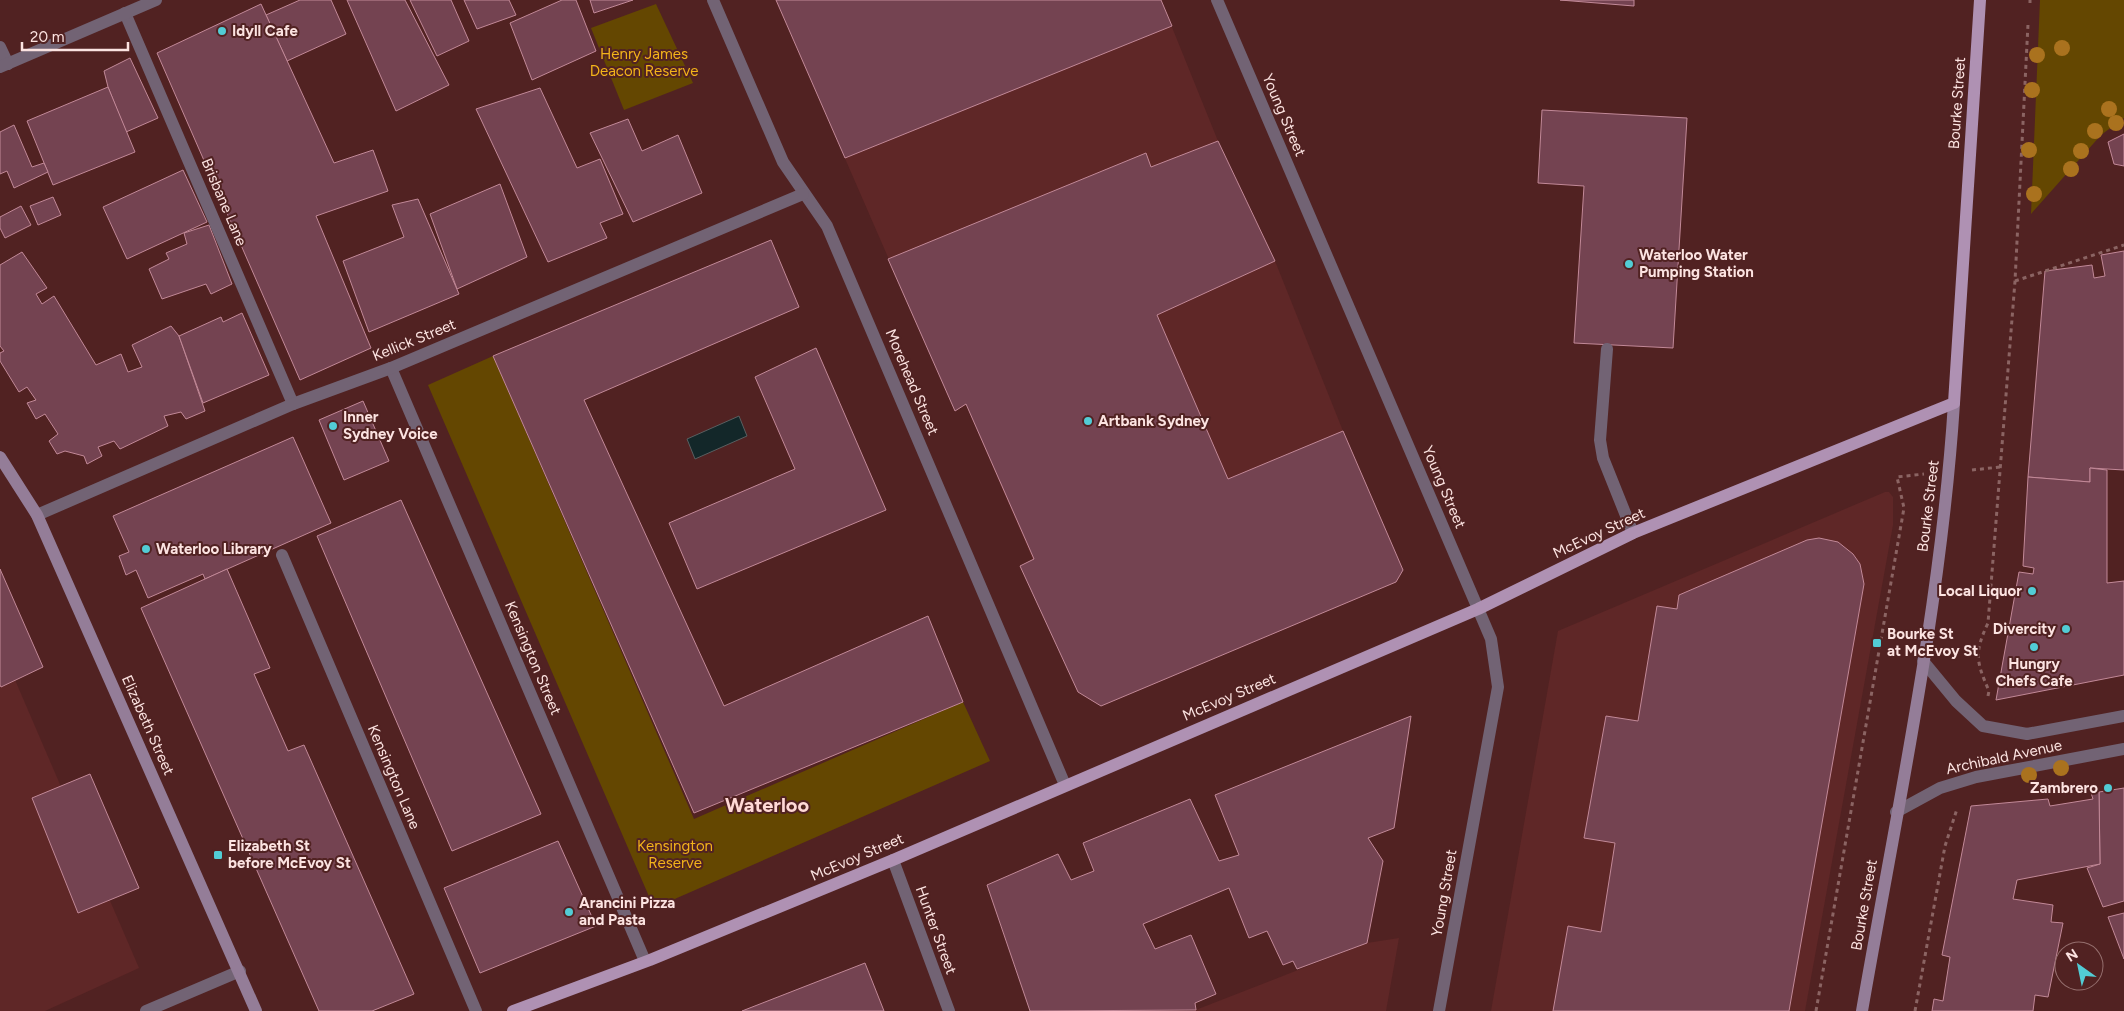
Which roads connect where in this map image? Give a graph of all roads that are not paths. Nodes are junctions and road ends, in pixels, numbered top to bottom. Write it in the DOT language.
graph roads {
  1 [pos="156,0"];
  2 [pos="713,0"];
  3 [pos="1217,0"];
  4 [pos="1980,0"];
  5 [pos="125,13"];
  6 [pos="0,47"];
  7 [pos="4,65"];
  8 [pos="803,194"];
  9 [pos="1607,349"];
  10 [pos="391,368"];
  11 [pos="1954,403"];
  12 [pos="293,404"];
  13 [pos="0,457"];
  14 [pos="37,516"];
  15 [pos="1633,533"];
  16 [pos="282,555"];
  17 [pos="1478,609"];
  18 [pos="1923,661"];
  19 [pos="2124,716"];
  20 [pos="2124,749"];
  21 [pos="1065,785"];
  22 [pos="1896,812"];
  23 [pos="893,860"];
  24 [pos="646,961"];
  25 [pos="240,971"];
  26 [pos="146,1011"];
  27 [pos="256,1011"];
  28 [pos="476,1011"];
  29 [pos="513,1011"];
  30 [pos="948,1011"];
  31 [pos="1438,1011"];
  32 [pos="1862,1011"];
  1 -- 5 [label="street"];
  2 -- 8 [label="street, Morehead Street"];
  3 -- 17 [label="street, Young Street"];
  4 -- 11 [label="main road, Bourke Street"];
  5 -- 7 [label="street"];
  5 -- 12 [label="street, Brisbane Lane"];
  6 -- 7 [label="street"];
  8 -- 10 [label="street, Kellick Street"];
  8 -- 21 [label="street, Morehead Street"];
  9 -- 15 [label="street"];
  10 -- 12 [label="street, Kellick Street"];
  10 -- 24 [label="street, Kensington Street"];
  11 -- 15 [label="main road, McEvoy Street"];
  11 -- 18 [label="main road, Bourke Street"];
  12 -- 14 [label="street, Kellick Street"];
  13 -- 14 [label="main road, Elizabeth Street"];
  14 -- 25 [label="main road, Elizabeth Street"];
  15 -- 17 [label="main road, McEvoy Street"];
  16 -- 28 [label="street, Kensington Lane"];
  17 -- 21 [label="main road, McEvoy Street"];
  17 -- 31 [label="street, Young Street"];
  18 -- 19 [label="street, Archibald Avenue"];
  18 -- 22 [label="main road, Bourke Street"];
  20 -- 22 [label="street, Archibald Avenue"];
  21 -- 23 [label="main road, McEvoy Street"];
  22 -- 32 [label="main road, Bourke Street"];
  23 -- 24 [label="main road, McEvoy Street"];
  23 -- 30 [label="street, Hunter Street"];
  24 -- 29 [label="main road, McEvoy Street"];
  25 -- 26 [label="street"];
  25 -- 27 [label="main road, Elizabeth Street"];
}
